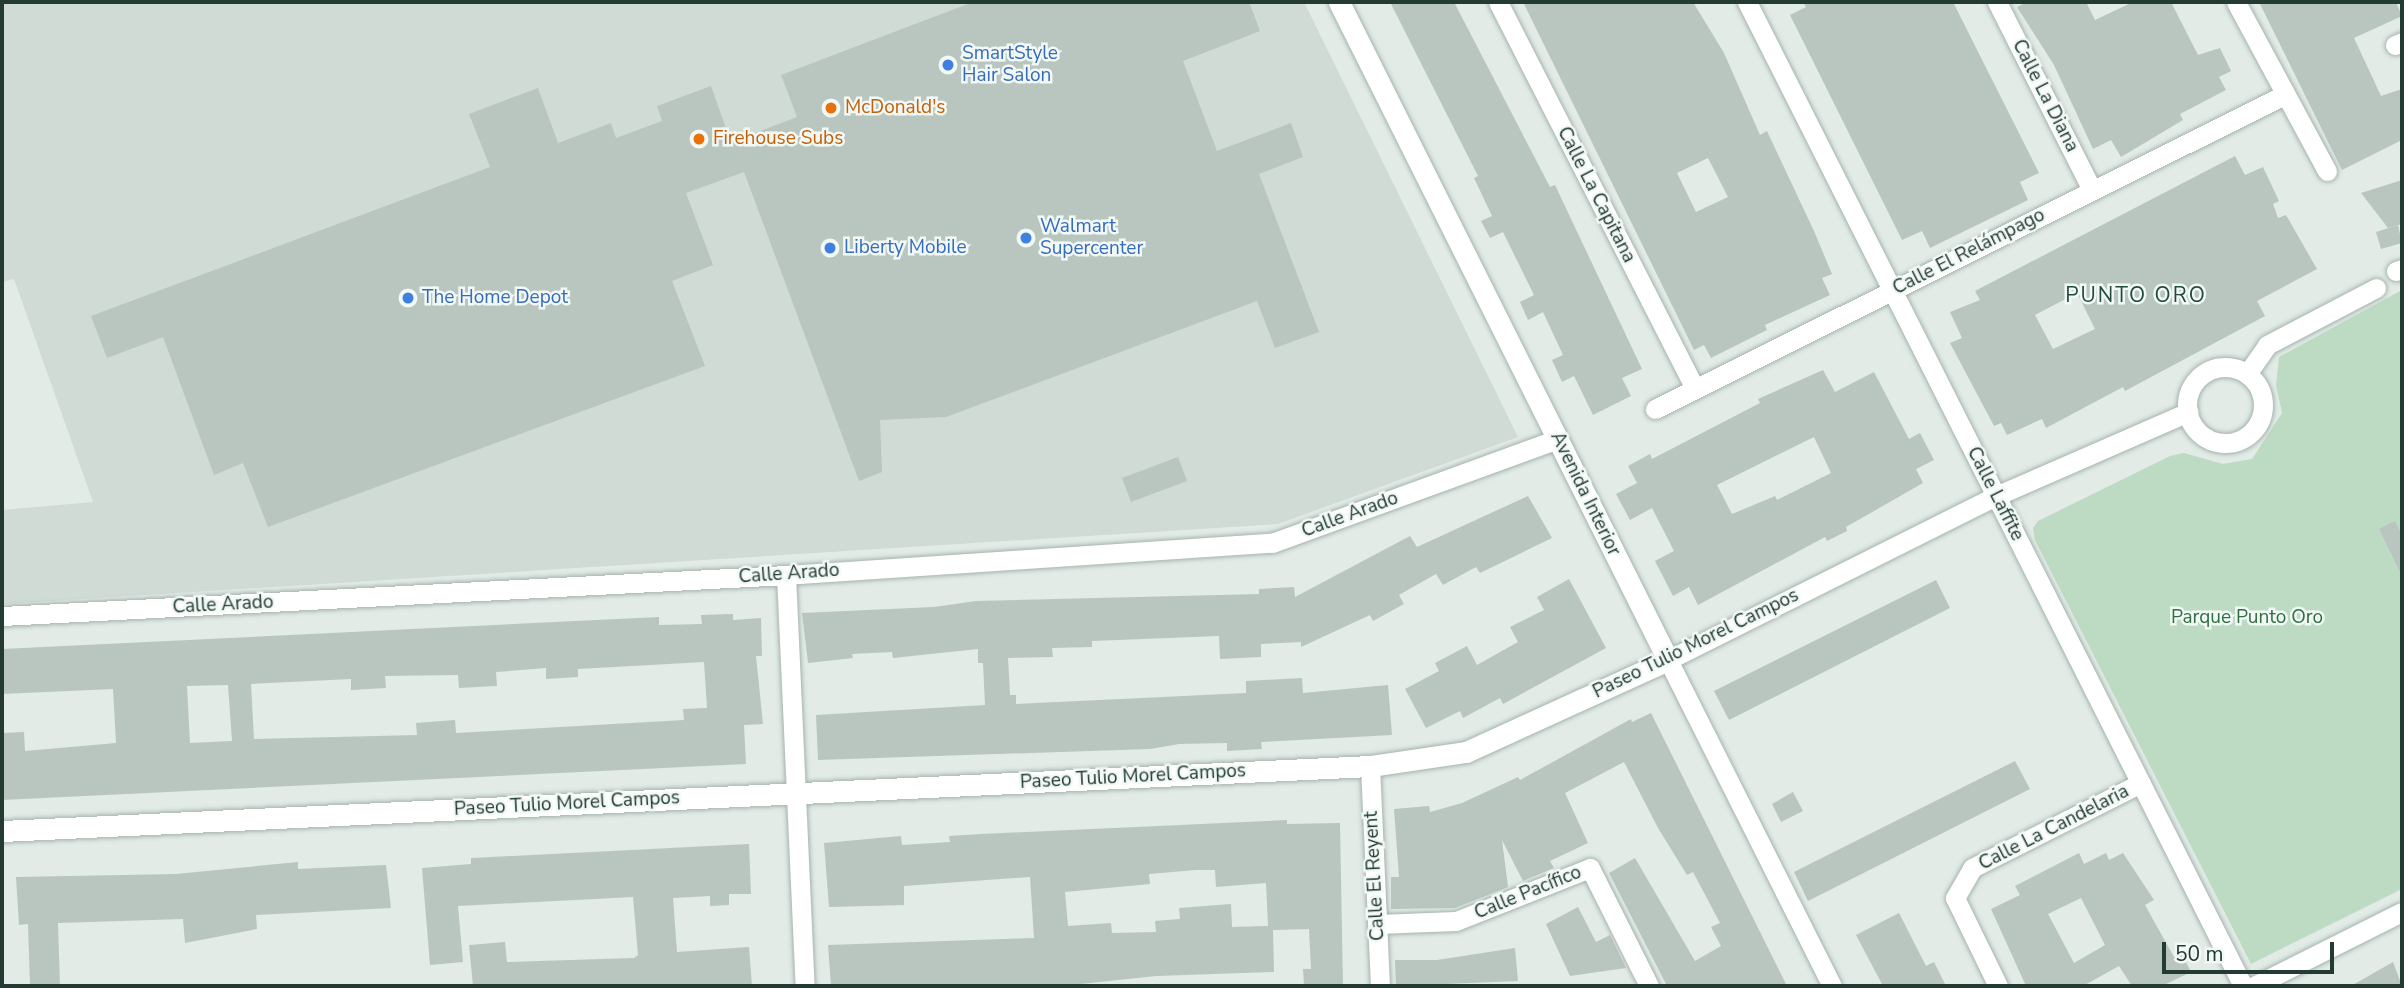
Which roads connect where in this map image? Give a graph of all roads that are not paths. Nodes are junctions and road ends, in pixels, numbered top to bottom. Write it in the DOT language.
graph roads {
  1 [pos="1339,2"];
  2 [pos="1498,2"];
  3 [pos="1746,2"];
  4 [pos="1997,2"];
  5 [pos="2236,2"];
  6 [pos="2284,95"];
  7 [pos="2327,171"];
  8 [pos="2092,190"];
  9 [pos="2376,288"];
  10 [pos="1894,290"];
  11 [pos="2247,374"];
  12 [pos="1695,388"];
  13 [pos="1655,409"];
  14 [pos="2188,412"];
  15 [pos="1558,439"];
  16 [pos="1996,496"];
  17 [pos="786,575"];
  18 [pos="2,616"];
  19 [pos="1668,660"];
  20 [pos="1370,766"];
  21 [pos="2141,783"];
  22 [pos="795,793"];
  23 [pos="2,831"];
  24 [pos="2402,912"];
  25 [pos="1377,925"];
  26 [pos="805,986"];
  27 [pos="1380,986"];
  28 [pos="1649,986"];
  29 [pos="1832,986"];
  30 [pos="1998,986"];
  31 [pos="2243,986"];
  32 [pos="2254,986"];
  1 -- 15 [label="street, Avenida Interior"];
  2 -- 12 [label="street, Calle La Capitana"];
  3 -- 10 [label="street, Calle Laffite"];
  4 -- 8 [label="street, Calle La Diana"];
  5 -- 6 [label="street"];
  6 -- 7 [label="street"];
  6 -- 8 [label="street, Calle El Relámpago"];
  8 -- 10 [label="street, Calle El Relámpago"];
  9 -- 11 [label="street"];
  10 -- 12 [label="street, Calle El Relámpago"];
  10 -- 16 [label="street, Calle Laffite"];
  11 -- 14 [label="street"];
  11 -- 14 [label="street"];
  12 -- 13 [label="street, Calle El Relámpago"];
  14 -- 16 [label="street, Paseo Tulio Morel Campos"];
  15 -- 17 [label="street, Calle Arado"];
  15 -- 19 [label="street, Avenida Interior"];
  16 -- 19 [label="street, Paseo Tulio Morel Campos"];
  16 -- 21 [label="street, Calle Laffite"];
  17 -- 18 [label="street, Calle Arado"];
  17 -- 22 [label="street"];
  19 -- 20 [label="street, Paseo Tulio Morel Campos"];
  19 -- 29 [label="street, Avenida Interior"];
  20 -- 22 [label="street, Paseo Tulio Morel Campos"];
  20 -- 25 [label="street, Calle El Reyent"];
  21 -- 30 [label="street, Calle La Candelaria"];
  21 -- 31 [label="street, Calle Laffite"];
  22 -- 23 [label="street, Paseo Tulio Morel Campos"];
  22 -- 26 [label="street"];
  24 -- 32 [label="street"];
  25 -- 27 [label="street, Calle El Reyent"];
  25 -- 28 [label="street, Calle Pacífico"];
}
